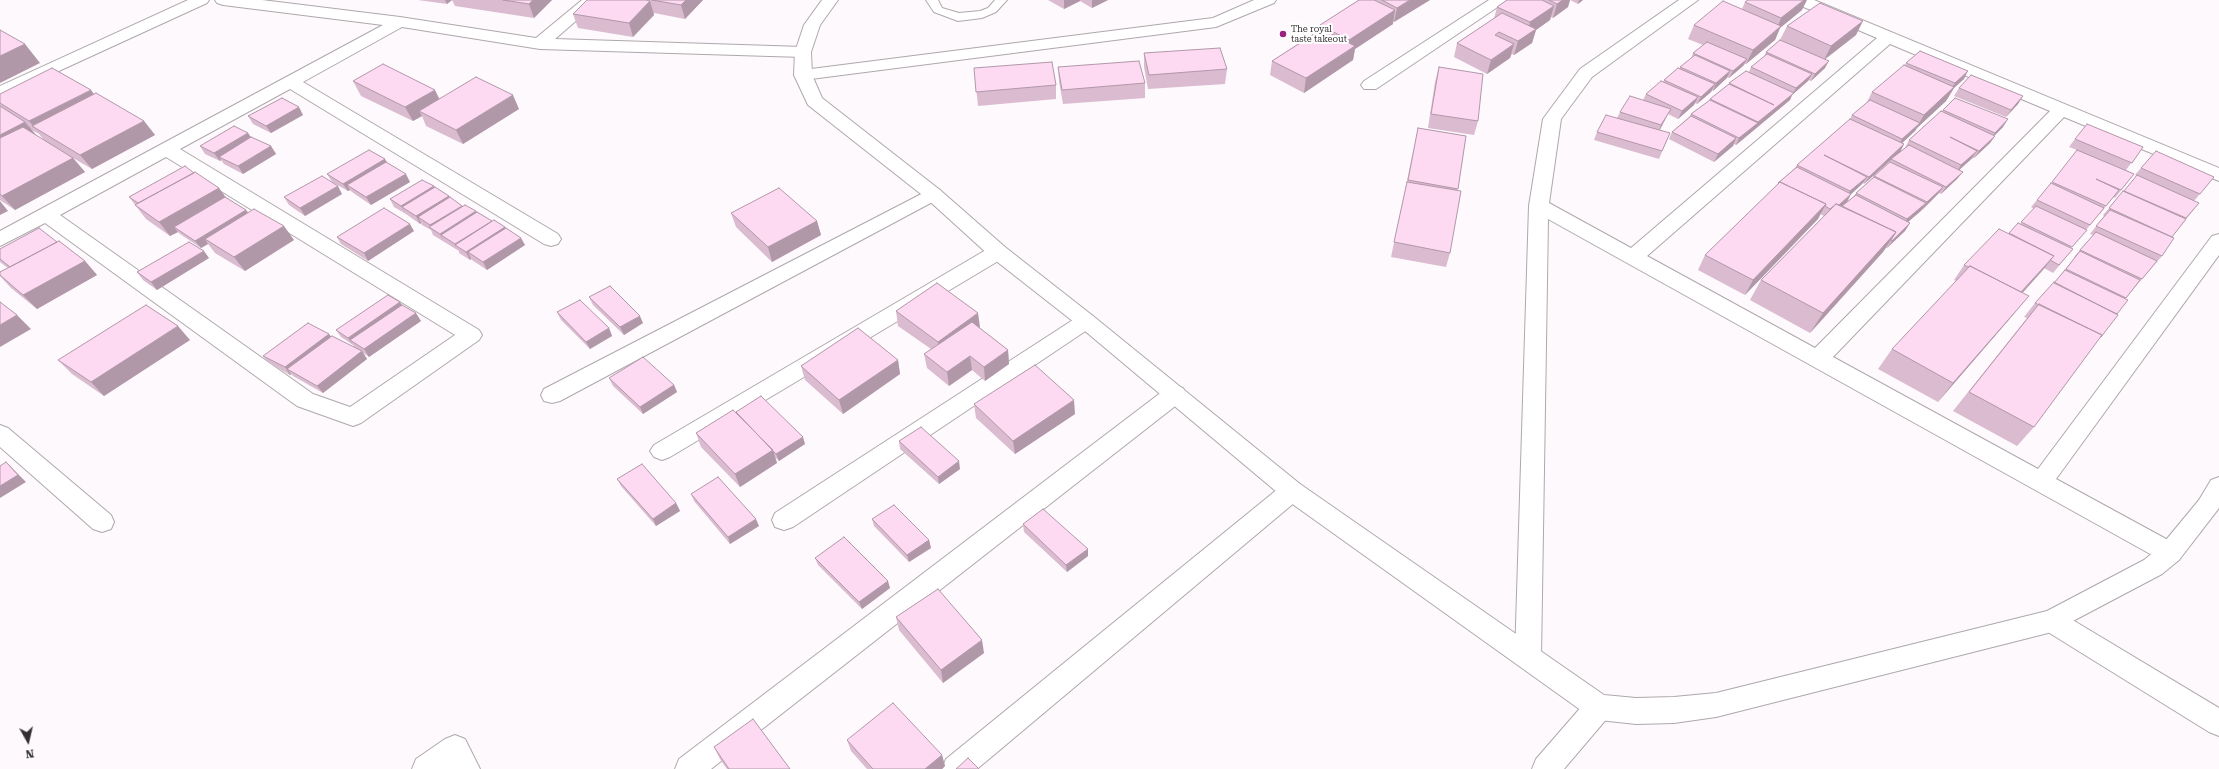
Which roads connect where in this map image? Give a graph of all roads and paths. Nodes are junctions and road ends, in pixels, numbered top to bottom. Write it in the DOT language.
graph roads {
  1 [pos="201,0"];
  2 [pos="223,0"];
  3 [pos="592,0"];
  4 [pos="830,0"];
  5 [pos="932,0"];
  6 [pos="1001,0"];
  7 [pos="1268,0"];
  8 [pos="1500,0"];
  9 [pos="1690,0"];
  10 [pos="1800,0"];
  11 [pos="400,22"];
  12 [pos="1888,37"];
  13 [pos="540,44"];
  14 [pos="803,52"];
  15 [pos="803,75"];
  16 [pos="289,81"];
  17 [pos="1370,86"];
  18 [pos="0,93"];
  19 [pos="2062,109"];
  20 [pos="167,149"];
  21 [pos="2219,175"];
  22 [pos="933,194"];
  23 [pos="1539,206"];
  24 [pos="46,214"];
  25 [pos="0,239"];
  26 [pos="551,239"];
  27 [pos="2219,241"];
  28 [pos="998,252"];
  29 [pos="1632,258"];
  30 [pos="1086,320"];
  31 [pos="1818,359"];
  32 [pos="1175,394"];
  33 [pos="552,395"];
  34 [pos="0,434"];
  35 [pos="662,452"];
  36 [pos="2041,482"];
  37 [pos="1292,491"];
  38 [pos="2215,503"];
  39 [pos="784,520"];
  40 [pos="102,522"];
  41 [pos="2170,553"];
  42 [pos="2052,621"];
  43 [pos="1528,657"];
  44 [pos="1599,707"];
  45 [pos="2219,723"];
  46 [pos="426,769"];
  47 [pos="466,769"];
  48 [pos="689,769"];
  49 [pos="956,769"];
  50 [pos="1546,769"];
  1 -- 18 [label="street"];
  2 -- 11 [label="street"];
  3 -- 13 [label="street"];
  4 -- 14 [label="street"];
  5 -- 6 [label="lane"];
  7 -- 15 [label="street"];
  8 -- 17 [label="street"];
  9 -- 23 [label="street"];
  10 -- 12 [label="street"];
  11 -- 13 [label="street"];
  11 -- 16 [label="street"];
  12 -- 19 [label="street"];
  12 -- 29 [label="street"];
  13 -- 14 [label="street"];
  14 -- 15 [label="street"];
  15 -- 22 [label="street"];
  16 -- 20 [label="street"];
  16 -- 26 [label="street"];
  19 -- 21 [label="street"];
  19 -- 31 [label="street"];
  20 -- 24 [label="street"];
  20 -- 24 [label="street"];
  22 -- 28 [label="street"];
  22 -- 33 [label="street"];
  23 -- 29 [label="street"];
  23 -- 43 [label="street"];
  24 -- 25 [label="street"];
  27 -- 36 [label="street"];
  28 -- 30 [label="street"];
  28 -- 35 [label="street"];
  29 -- 31 [label="street"];
  30 -- 32 [label="street"];
  30 -- 39 [label="street"];
  31 -- 36 [label="street"];
  32 -- 37 [label="street"];
  32 -- 48 [label="street"];
  34 -- 40 [label="street"];
  36 -- 41 [label="street"];
  37 -- 43 [label="street"];
  37 -- 49 [label="street"];
  38 -- 41 [label="street"];
  41 -- 42 [label="street"];
  42 -- 44 [label="street"];
  42 -- 45 [label="street"];
  43 -- 44 [label="street"];
  44 -- 50 [label="street"];
  46 -- 47 [label="street"];
}
